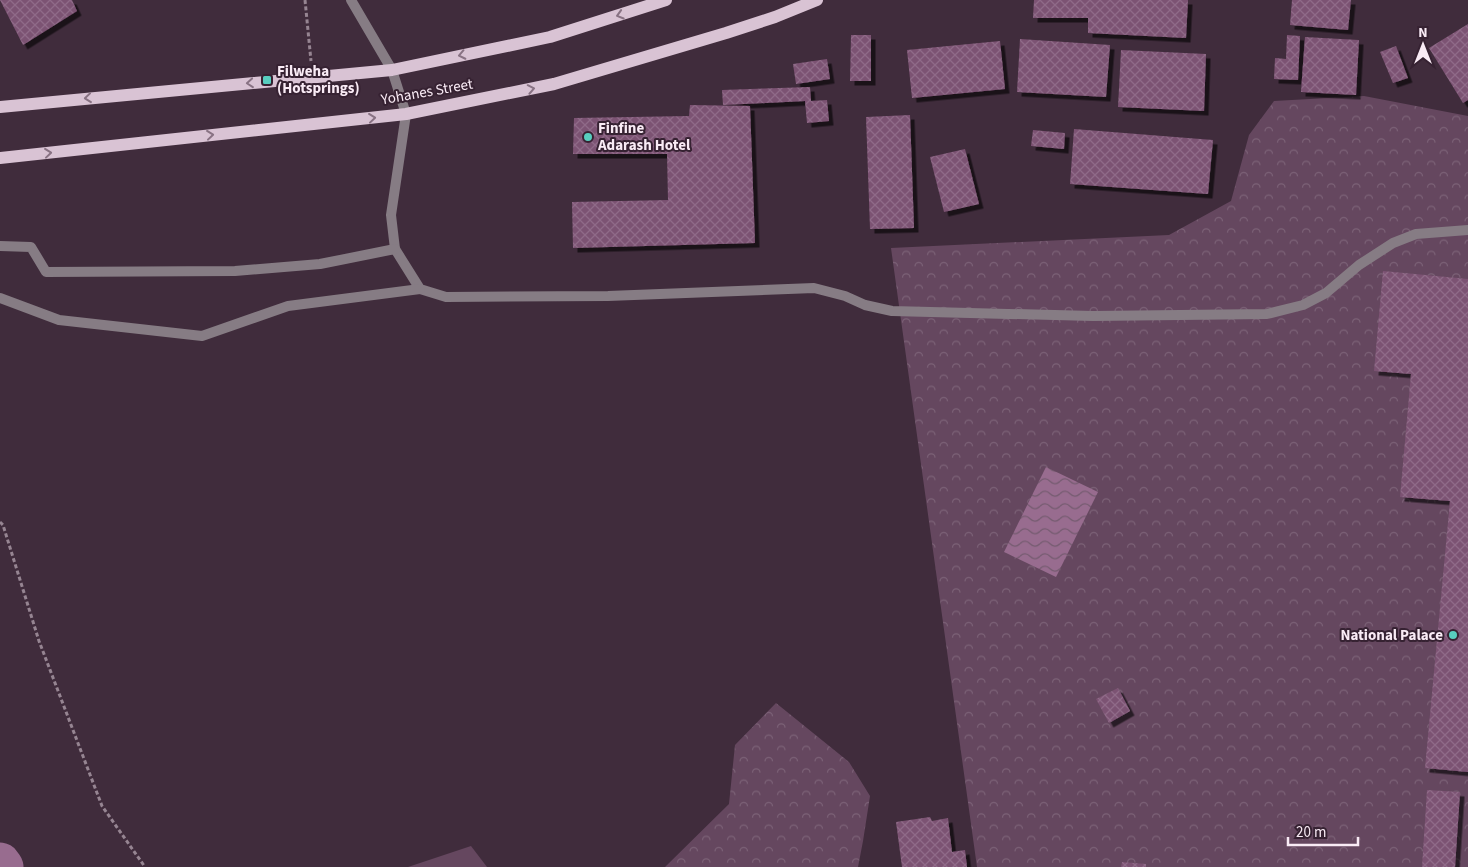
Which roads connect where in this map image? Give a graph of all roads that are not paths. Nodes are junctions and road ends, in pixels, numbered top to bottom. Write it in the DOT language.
graph roads {
  1 [pos="351,0"];
  2 [pos="666,0"];
  3 [pos="816,0"];
  4 [pos="392,70"];
  5 [pos="0,106"];
  6 [pos="406,114"];
  7 [pos="0,158"];
  8 [pos="1468,230"];
  9 [pos="0,246"];
  10 [pos="395,249"];
  11 [pos="420,289"];
  12 [pos="0,298"];
  1 -- 4 [label="street"];
  2 -- 4 [label="main road, Yohanes Street, one-way"];
  6 -- 3 [label="main road, Yohanes Street, one-way"];
  4 -- 5 [label="main road, Yohanes Street, one-way"];
  4 -- 6 [label="street"];
  7 -- 6 [label="main road, Yohanes Street, one-way"];
  6 -- 10 [label="street"];
  8 -- 11 [label="street"];
  9 -- 10 [label="street"];
  10 -- 11 [label="street"];
  11 -- 12 [label="street"];
}
